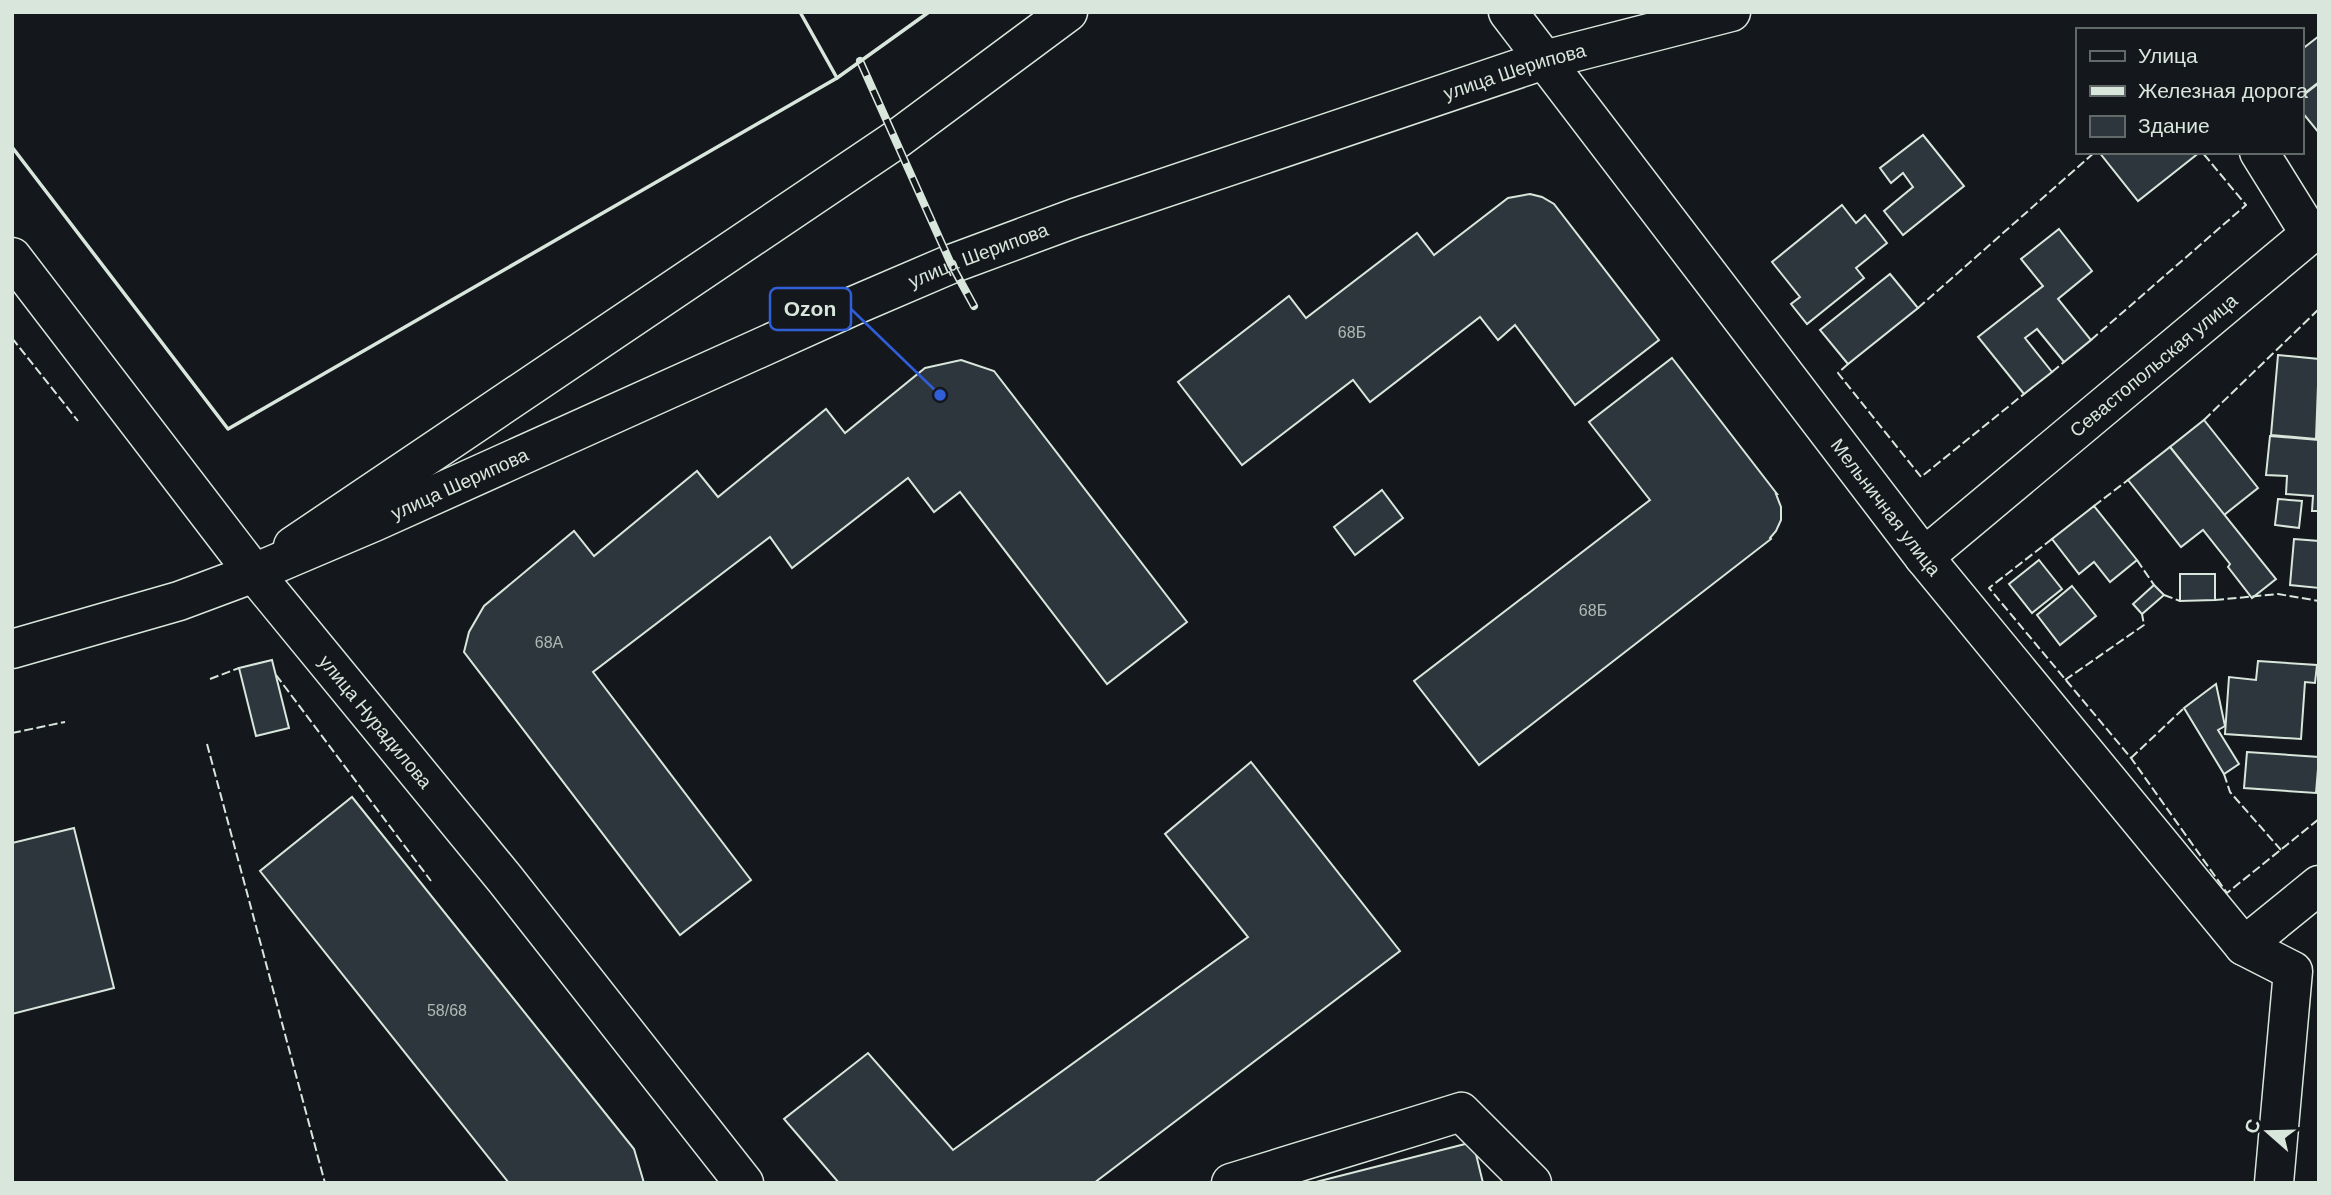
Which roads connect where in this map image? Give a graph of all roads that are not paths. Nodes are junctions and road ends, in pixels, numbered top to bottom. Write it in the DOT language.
graph roads {
  1 [pos="1068,12"];
  2 [pos="1508,12"];
  3 [pos="1731,12"];
  4 [pos="1544,60"];
  5 [pos="2260,154"];
  6 [pos="2314,234"];
  7 [pos="12,257"];
  8 [pos="1924,557"];
  9 [pos="254,573"];
  10 [pos="12,649"];
  11 [pos="2319,885"];
  12 [pos="2244,946"];
  13 [pos="744,1183"];
  14 [pos="1231,1183"];
  15 [pos="1532,1183"];
  16 [pos="2274,1183"];
  1 -- 9 [label="street, улица Шерипова"];
  2 -- 4 [label="street, Мельничная улица"];
  3 -- 4 [label="street, улица Шерипова"];
  4 -- 8 [label="street, Мельничная улица"];
  4 -- 9 [label="street, улица Шерипова"];
  5 -- 6 [label="street, Севастопольская улица"];
  6 -- 8 [label="street, Севастопольская улица"];
  7 -- 9 [label="street, улица Нурадилова"];
  8 -- 12 [label="street, Мельничная улица"];
  9 -- 10 [label="street, улица Шерипова"];
  9 -- 13 [label="street, улица Нурадилова"];
  11 -- 12 [label="street"];
  12 -- 16 [label="street, Мельничная улица"];
  14 -- 15 [label="street"];
}
